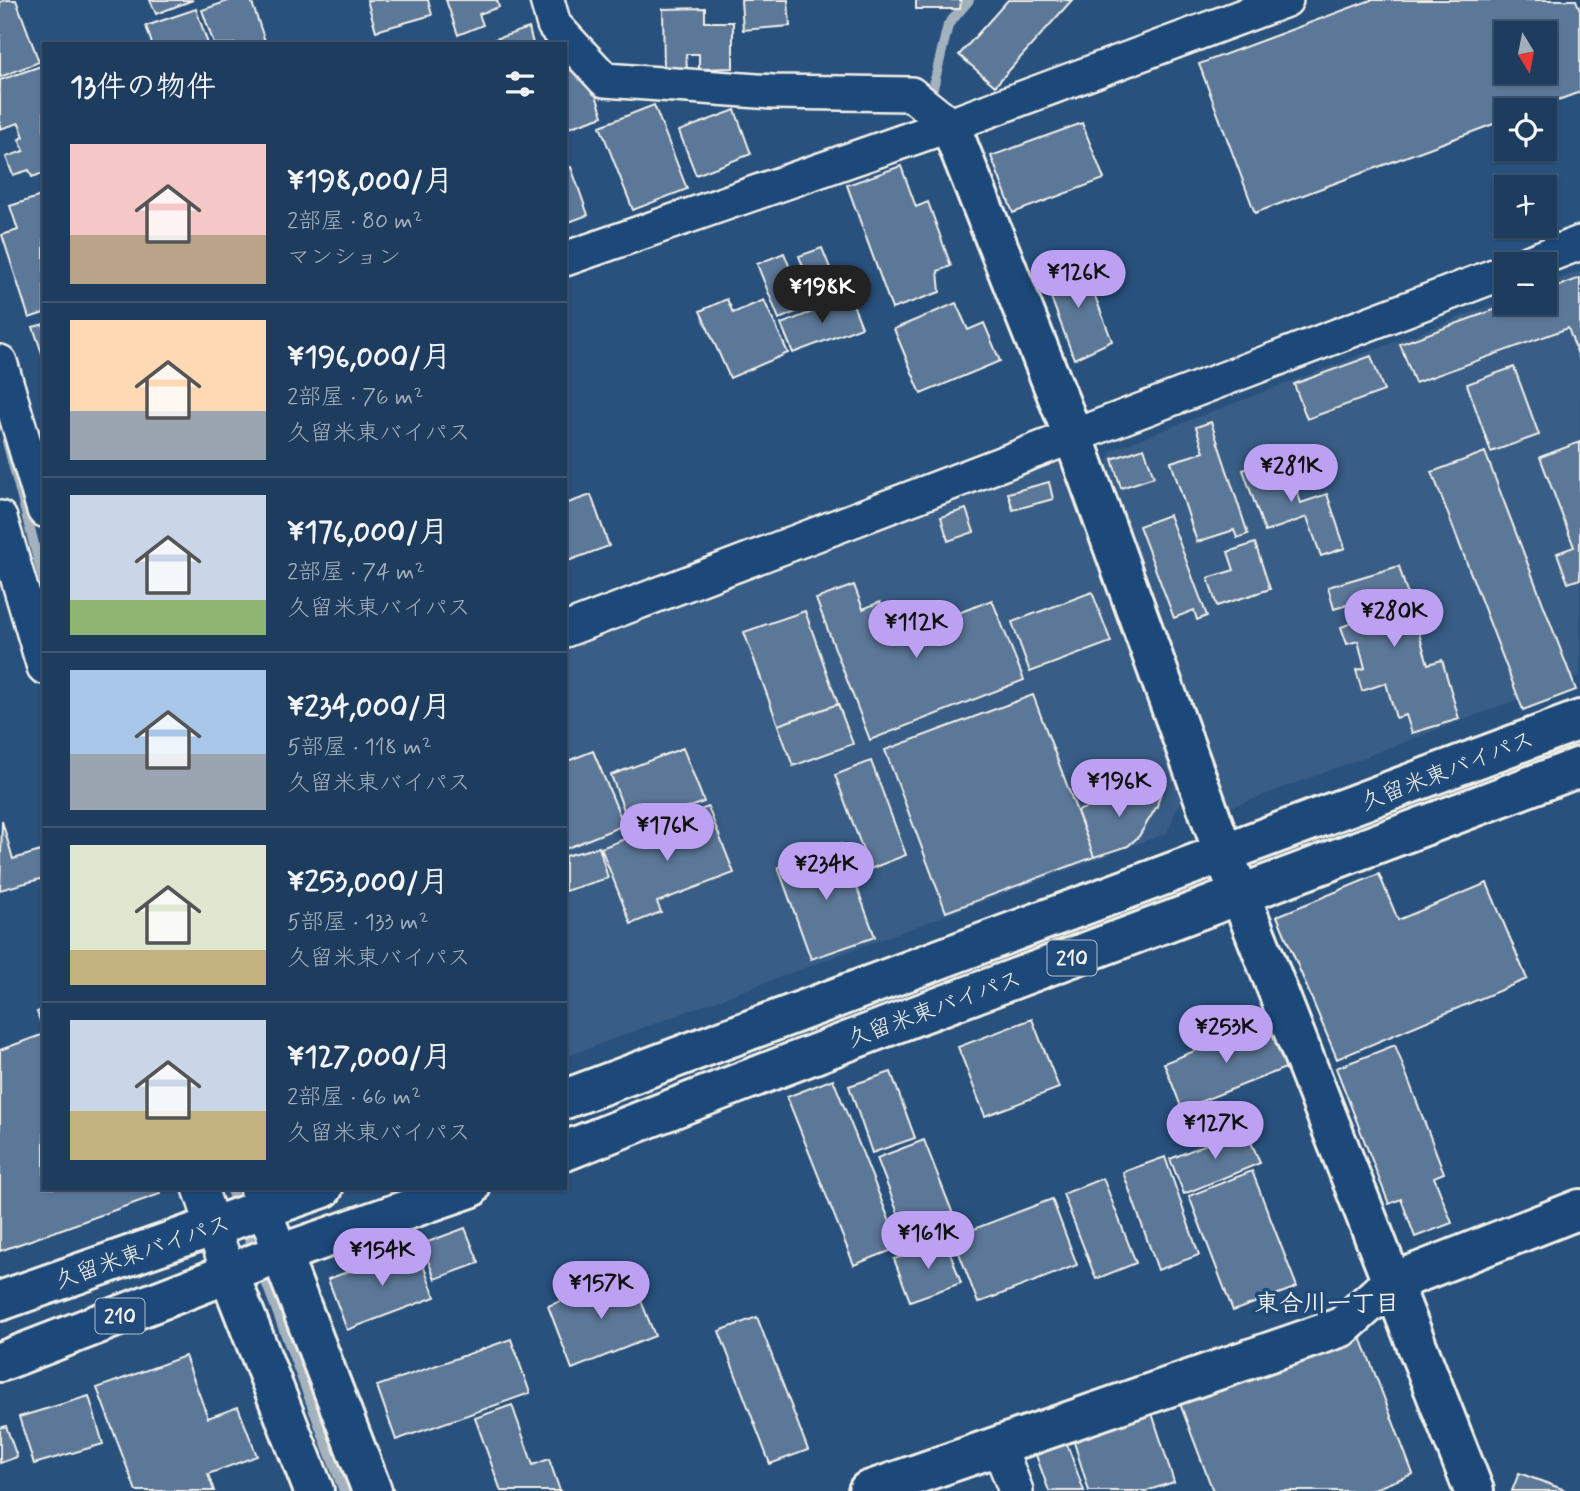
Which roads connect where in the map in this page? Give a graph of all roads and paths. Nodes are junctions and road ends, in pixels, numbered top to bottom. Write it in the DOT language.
graph roads {
  1 [pos="547,0"];
  2 [pos="1286,0"];
  3 [pos="950,125"];
  4 [pos="1580,243"];
  5 [pos="1556,252"];
  6 [pos="567,258"];
  7 [pos="1494,276"];
  8 [pos="0,362"];
  9 [pos="1074,438"];
  10 [pos="23,446"];
  11 [pos="42,504"];
  12 [pos="0,518"];
  13 [pos="567,629"];
  14 [pos="42,660"];
  15 [pos="1580,720"];
  16 [pos="1580,766"];
  17 [pos="1224,854"];
  18 [pos="1242,896"];
  19 [pos="567,1098"];
  20 [pos="567,1150"];
  21 [pos="201,1190"];
  22 [pos="314,1190"];
  23 [pos="464,1190"];
  24 [pos="259,1202"];
  25 [pos="1580,1209"];
  26 [pos="216,1224"];
  27 [pos="277,1255"];
  28 [pos="234,1272"];
  29 [pos="1391,1283"];
  30 [pos="0,1301"];
  31 [pos="0,1362"];
  32 [pos="998,1444"];
  33 [pos="314,1491"];
  34 [pos="372,1491"];
  35 [pos="868,1491"];
  36 [pos="1016,1491"];
  37 [pos="1474,1491"];
  1 -- 3 [label="street"];
  2 -- 3 [label="street"];
  3 -- 6 [label="street"];
  3 -- 9 [label="main road"];
  4 -- 5 [label="street"];
  7 -- 9 [label="street"];
  8 -- 10 [label="street"];
  9 -- 13 [label="street"];
  9 -- 17 [label="main road"];
  10 -- 11 [label="street"];
  12 -- 14 [label="street"];
  15 -- 17 [label="main road, 久留米東バイパス / 210"];
  16 -- 18 [label="main road, 久留米東バイパス / 210"];
  17 -- 18 [label="main road"];
  17 -- 19 [label="main road, 久留米東バイパス / 210"];
  18 -- 20 [label="main road, 久留米東バイパス / 210"];
  18 -- 29 [label="main road"];
  21 -- 26 [label="street"];
  22 -- 24 [label="main road, 久留米東バイパス / 210"];
  23 -- 27 [label="main road, 210"];
  24 -- 26 [label="main road, 久留米東バイパス / 210"];
  24 -- 27 [label="street"];
  25 -- 29 [label="main road"];
  26 -- 28 [label="street"];
  26 -- 30 [label="main road, 久留米東バイパス / 210"];
  27 -- 28 [label="main road, 210"];
  27 -- 34 [label="main road"];
  28 -- 31 [label="main road, 210"];
  28 -- 33 [label="main road"];
  29 -- 32 [label="main road"];
  29 -- 37 [label="main road"];
  32 -- 35 [label="main road"];
  32 -- 36 [label="street"];
}
